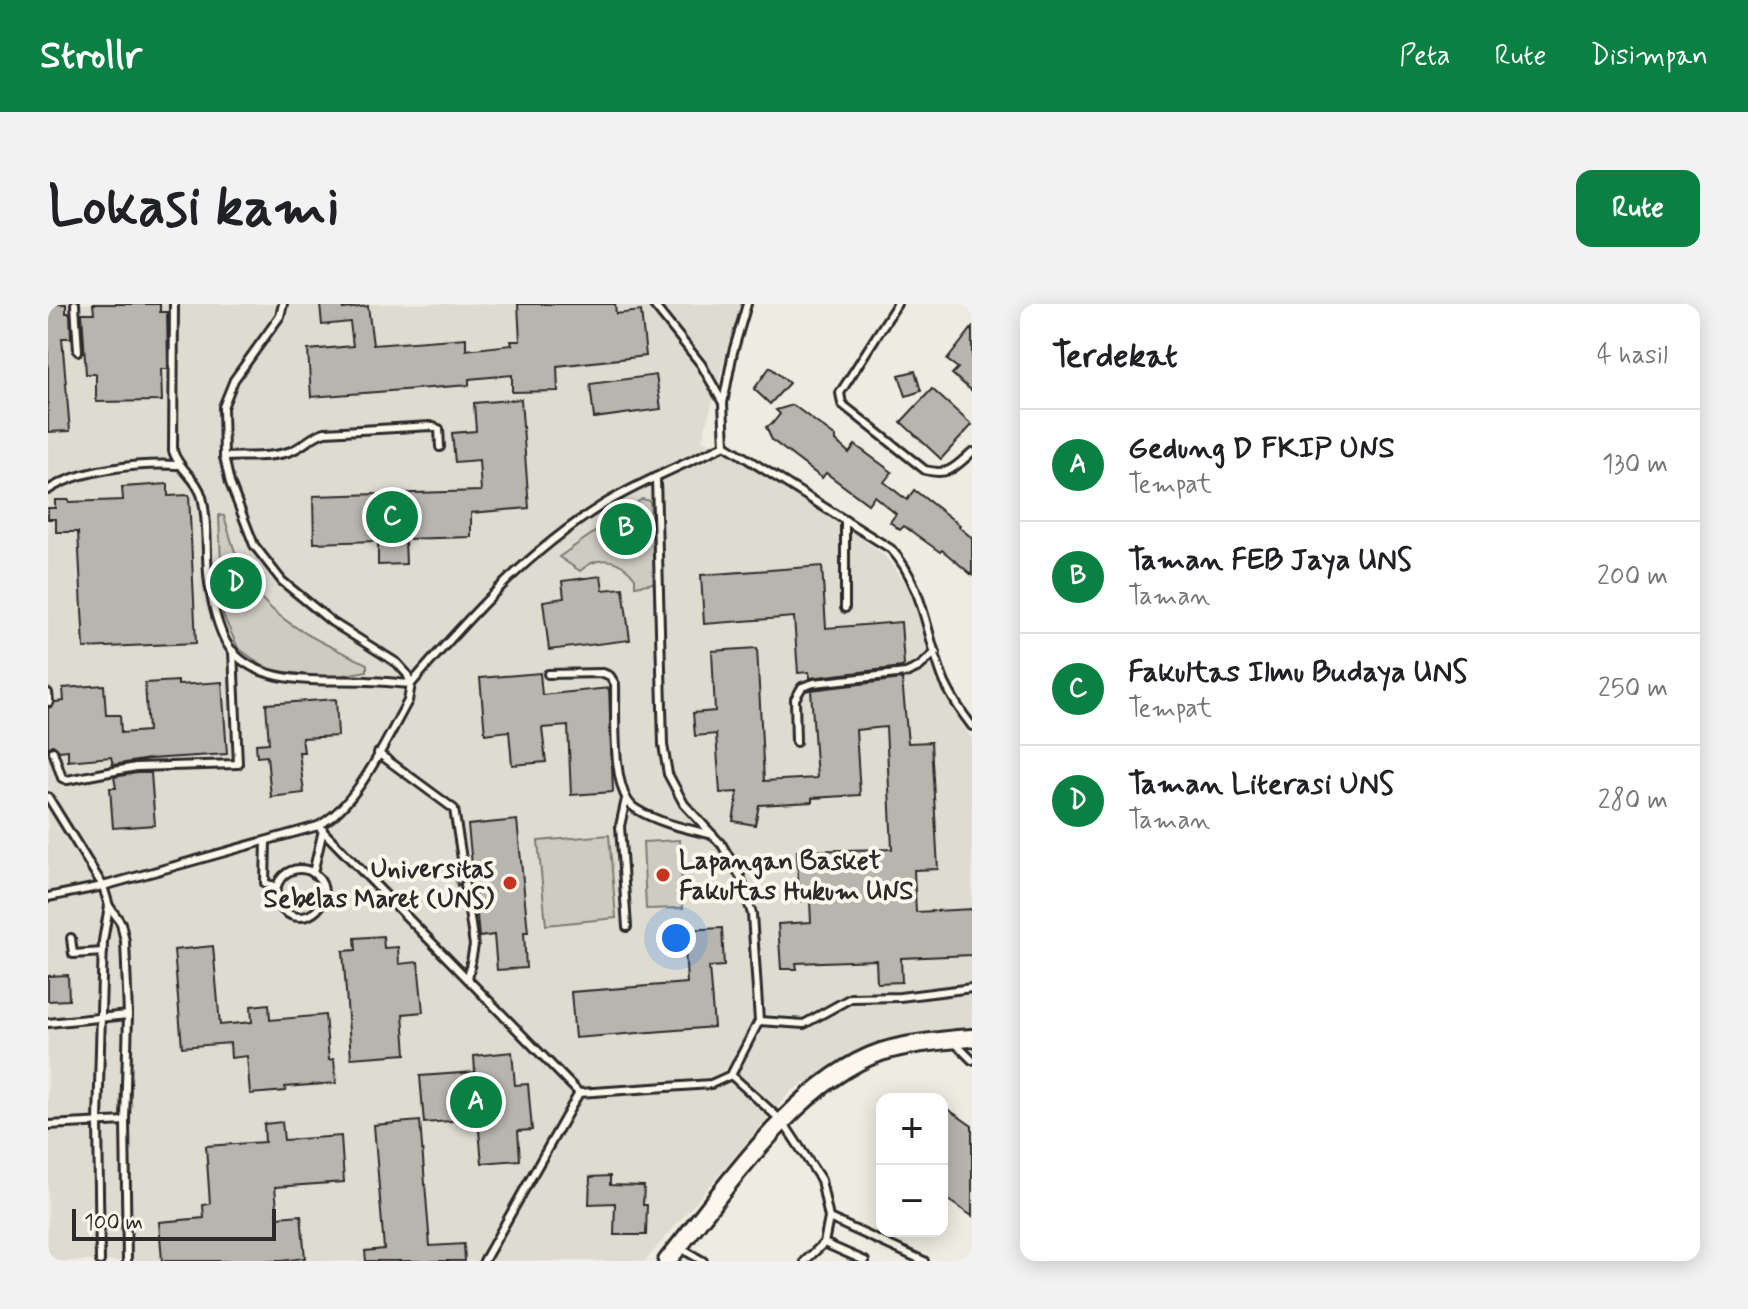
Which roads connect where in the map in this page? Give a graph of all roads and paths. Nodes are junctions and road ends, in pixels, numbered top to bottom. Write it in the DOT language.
graph roads {
  1 [pos="75,304"];
  2 [pos="174,304"];
  3 [pos="283,304"];
  4 [pos="653,304"];
  5 [pos="747,304"];
  6 [pos="897,304"];
  7 [pos="78,351"];
  8 [pos="723,403"];
  9 [pos="725,445"];
  10 [pos="440,447"];
  11 [pos="972,452"];
  12 [pos="224,457"];
  13 [pos="177,465"];
  14 [pos="656,477"];
  15 [pos="48,490"];
  16 [pos="845,520"];
  17 [pos="845,608"];
  18 [pos="233,651"];
  19 [pos="936,652"];
  20 [pos="548,674"];
  21 [pos="411,684"];
  22 [pos="48,693"];
  23 [pos="49,702"];
  24 [pos="972,726"];
  25 [pos="796,742"];
  26 [pos="53,751"];
  27 [pos="378,753"];
  28 [pos="48,797"];
  29 [pos="626,799"];
  30 [pos="321,828"];
  31 [pos="713,835"];
  32 [pos="266,841"];
  33 [pos="463,865"];
  34 [pos="313,873"];
  35 [pos="465,885"];
  36 [pos="103,886"];
  37 [pos="277,887"];
  38 [pos="48,897"];
  39 [pos="109,906"];
  40 [pos="627,927"];
  41 [pos="71,938"];
  42 [pos="103,952"];
  43 [pos="468,979"];
  44 [pos="972,988"];
  45 [pos="128,1015"];
  46 [pos="102,1018"];
  47 [pos="759,1021"];
  48 [pos="48,1023"];
  49 [pos="972,1038"];
  50 [pos="951,1040"];
  51 [pos="972,1060"];
  52 [pos="731,1075"];
  53 [pos="579,1093"];
  54 [pos="125,1121"];
  55 [pos="98,1122"];
  56 [pos="783,1122"];
  57 [pos="48,1125"];
  58 [pos="829,1218"];
  59 [pos="824,1243"];
  60 [pos="678,1247"];
  61 [pos="100,1261"];
  62 [pos="127,1261"];
  63 [pos="484,1261"];
  64 [pos="667,1261"];
  65 [pos="703,1261"];
  66 [pos="805,1261"];
  67 [pos="865,1261"];
  68 [pos="924,1261"];
  1 -- 7 [label="lane"];
  2 -- 13 [label="lane"];
  3 -- 12 [label="lane"];
  4 -- 8 [label="lane"];
  5 -- 8 [label="lane"];
  6 -- 11 [label="lane"];
  8 -- 9 [label="lane"];
  9 -- 14 [label="lane"];
  9 -- 16 [label="lane"];
  10 -- 12 [label="lane"];
  12 -- 21 [label="lane"];
  13 -- 15 [label="lane"];
  13 -- 18 [label="lane"];
  14 -- 21 [label="lane"];
  14 -- 31 [label="lane"];
  16 -- 17 [label="lane"];
  16 -- 19 [label="lane"];
  18 -- 21 [label="lane"];
  18 -- 26 [label="lane"];
  19 -- 24 [label="lane"];
  19 -- 25 [label="lane"];
  20 -- 29 [label="lane"];
  21 -- 27 [label="lane"];
  22 -- 23 [label="lane"];
  27 -- 30 [label="lane"];
  27 -- 33 [label="lane"];
  28 -- 36 [label="lane"];
  29 -- 31 [label="lane"];
  29 -- 40 [label="lane"];
  30 -- 32 [label="lane"];
  30 -- 34 [label="lane"];
  30 -- 43 [label="lane"];
  31 -- 47 [label="lane"];
  32 -- 36 [label="lane"];
  32 -- 37 [label="lane"];
  34 -- 37 [label="lane"];
  34 -- 37 [label="lane"];
  35 -- 43 [label="lane"];
  36 -- 38 [label="lane"];
  36 -- 39 [label="lane"];
  39 -- 42 [label="lane"];
  39 -- 45 [label="lane"];
  41 -- 42 [label="lane"];
  42 -- 46 [label="lane"];
  43 -- 53 [label="lane"];
  44 -- 47 [label="lane"];
  45 -- 46 [label="lane"];
  45 -- 54 [label="lane"];
  46 -- 48 [label="lane"];
  46 -- 55 [label="lane"];
  47 -- 52 [label="lane"];
  49 -- 50 [label="main road"];
  50 -- 51 [label="lane"];
  50 -- 56 [label="main road"];
  52 -- 53 [label="lane"];
  52 -- 56 [label="lane"];
  53 -- 63 [label="lane"];
  54 -- 55 [label="lane"];
  54 -- 62 [label="lane"];
  55 -- 57 [label="lane"];
  55 -- 61 [label="lane"];
  56 -- 58 [label="lane"];
  56 -- 60 [label="main road"];
  58 -- 59 [label="lane"];
  58 -- 68 [label="lane"];
  59 -- 66 [label="lane"];
  59 -- 67 [label="lane"];
  60 -- 64 [label="main road"];
  60 -- 65 [label="lane"];
}
